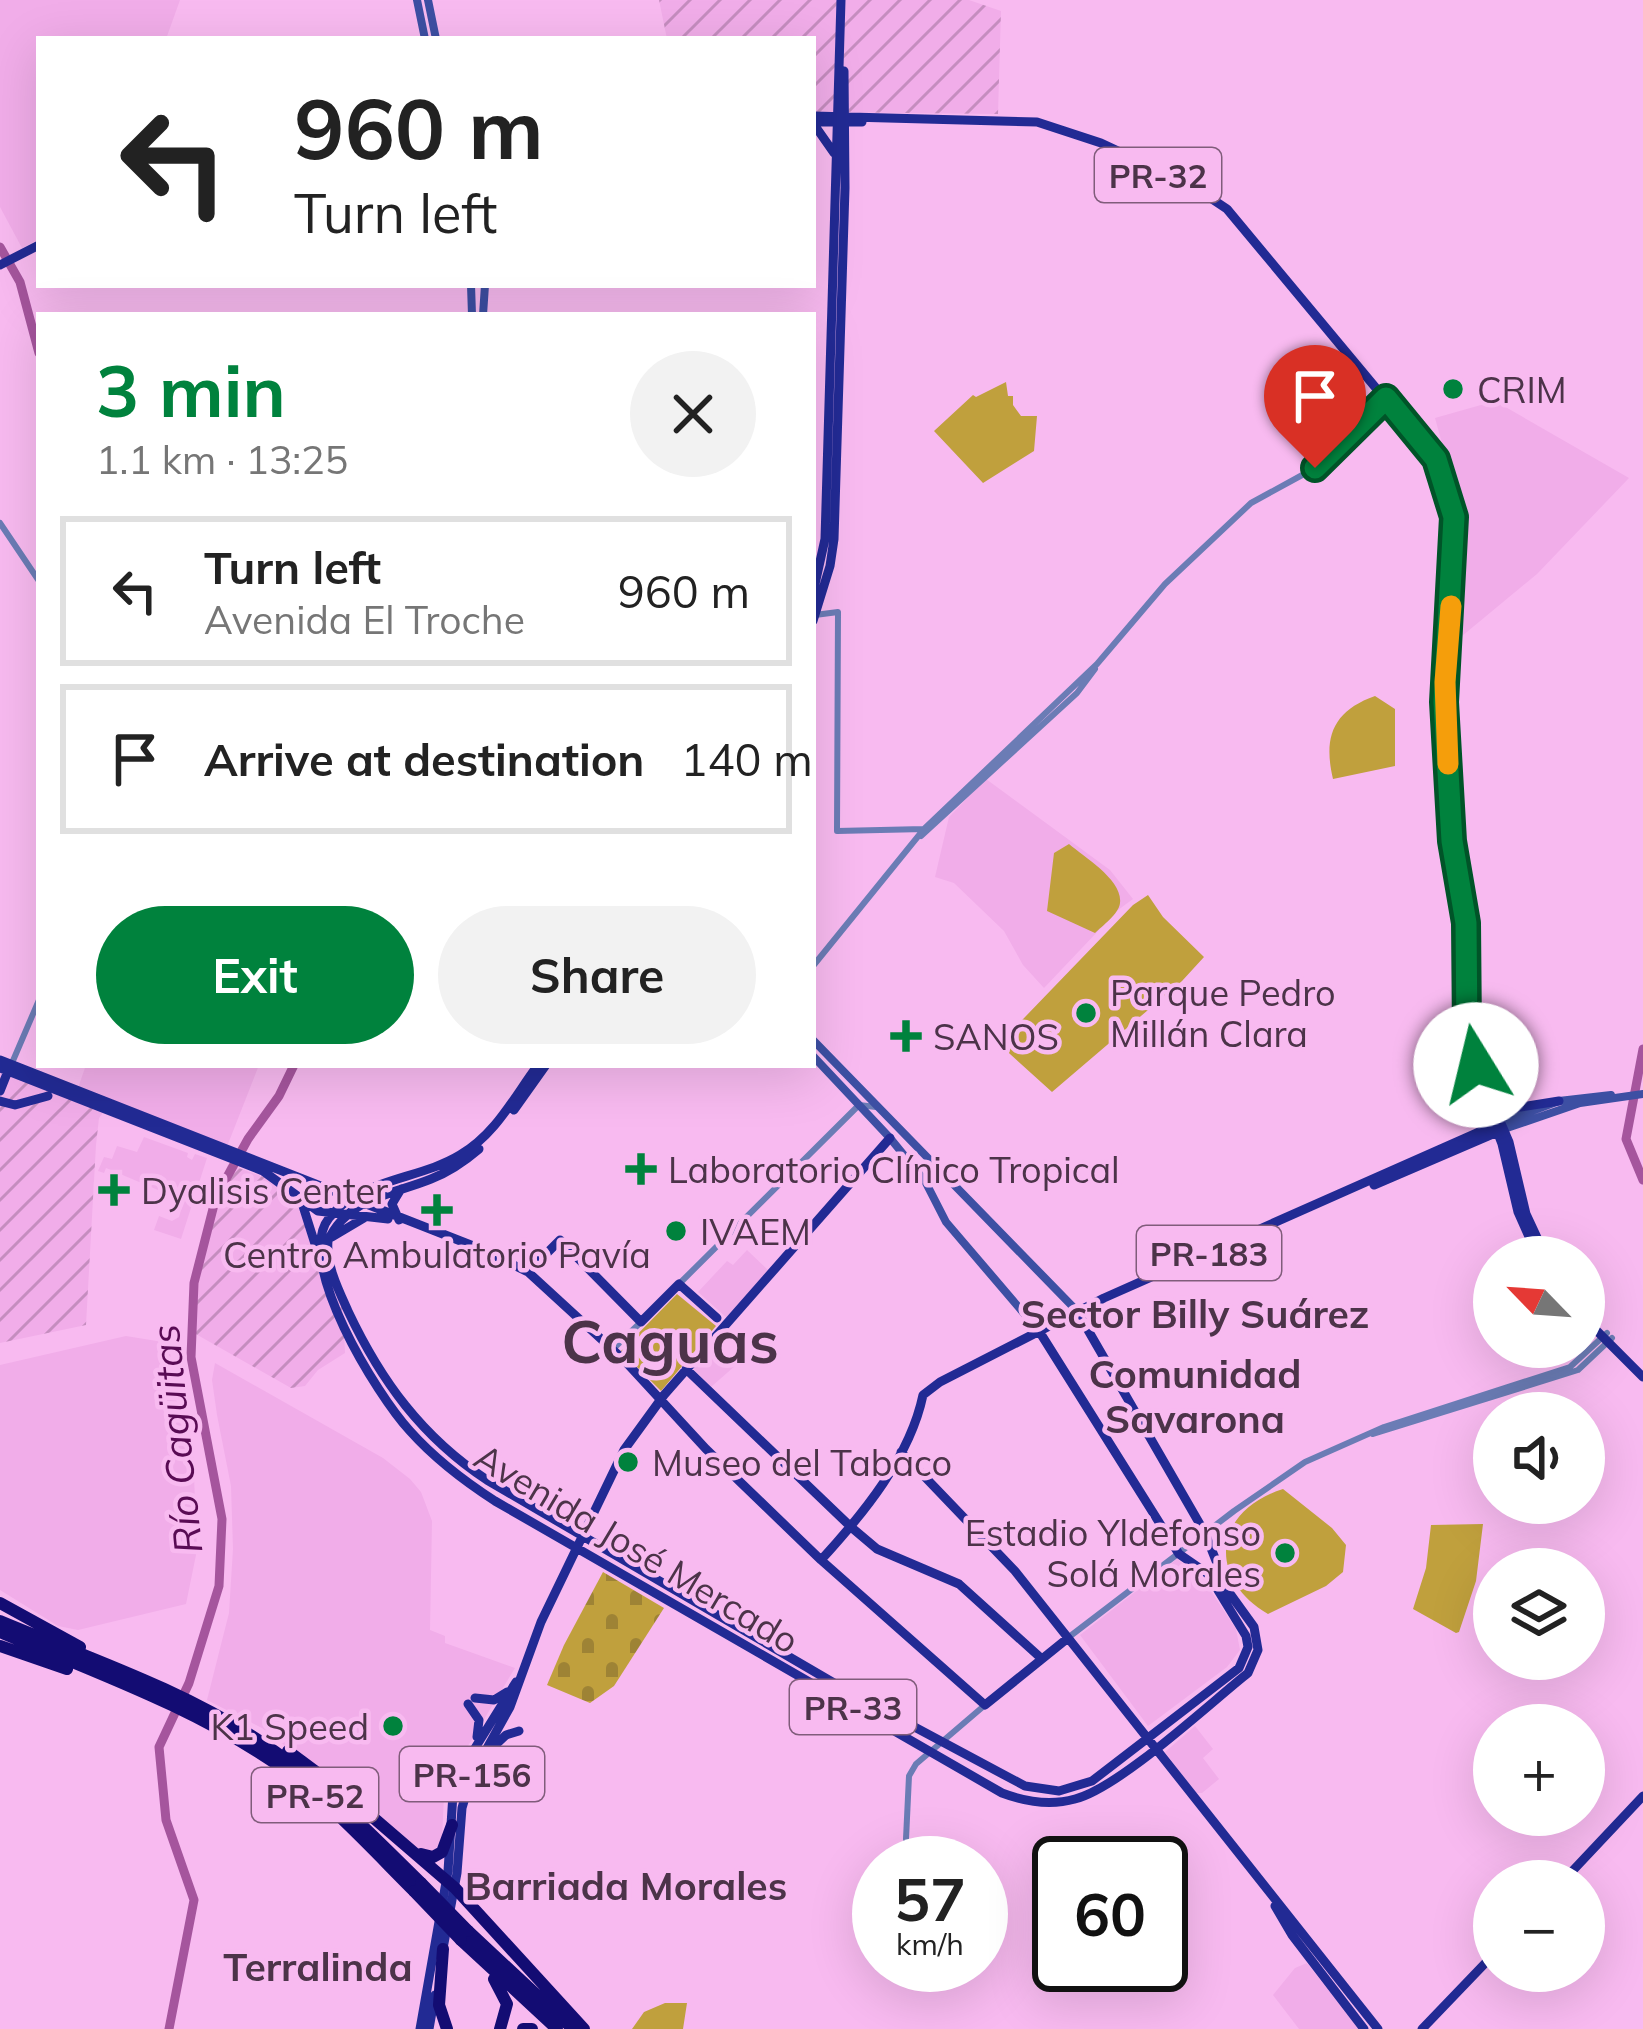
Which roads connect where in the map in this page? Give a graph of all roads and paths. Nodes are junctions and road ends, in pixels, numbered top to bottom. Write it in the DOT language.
graph roads {
  1 [pos="417,0"];
  2 [pos="428,0"];
  3 [pos="841,0"];
  4 [pos="423,36"];
  5 [pos="435,36"];
  6 [pos="841,96"];
  7 [pos="816,118"];
  8 [pos="816,119"];
  9 [pos="846,119"];
  10 [pos="816,121"];
  11 [pos="836,158"];
  12 [pos="34,250"];
  13 [pos="0,268"];
  14 [pos="1384,400"];
  15 [pos="0,523"];
  16 [pos="36,576"];
  17 [pos="816,580"];
  18 [pos="816,612"];
  19 [pos="816,618"];
  20 [pos="1097,664"];
  21 [pos="1443,672"];
  22 [pos="906,830"];
  23 [pos="923,832"];
  24 [pos="912,848"];
  25 [pos="816,962"];
  26 [pos="36,1006"];
  27 [pos="816,1043"];
  28 [pos="816,1059"];
  29 [pos="5,1068"];
  30 [pos="540,1068"];
  31 [pos="540,1068"];
  32 [pos="0,1091"];
  33 [pos="1643,1094"];
  34 [pos="48,1096"];
  35 [pos="1492,1097"];
  36 [pos="1618,1097"];
  37 [pos="0,1101"];
  38 [pos="1559,1101"];
  39 [pos="859,1105"];
  40 [pos="876,1107"];
  41 [pos="1500,1127"];
  42 [pos="890,1138"];
  43 [pos="219,1150"];
  44 [pos="264,1167"];
  45 [pos="403,1187"];
  46 [pos="292,1190"];
  47 [pos="329,1190"];
  48 [pos="367,1190"];
  49 [pos="351,1199"];
  50 [pos="362,1204"];
  51 [pos="332,1214"];
  52 [pos="346,1216"];
  53 [pos="365,1217"];
  54 [pos="399,1220"];
  55 [pos="1533,1236"];
  56 [pos="1535,1236"];
  57 [pos="328,1241"];
  58 [pos="320,1257"];
  59 [pos="528,1272"];
  60 [pos="683,1288"];
  61 [pos="1077,1311"];
  62 [pos="720,1321"];
  63 [pos="640,1322"];
  64 [pos="1039,1331"];
  65 [pos="1607,1338"];
  66 [pos="610,1351"];
  67 [pos="686,1369"];
  68 [pos="1643,1373"];
  69 [pos="661,1400"];
  70 [pos="902,1452"];
  71 [pos="851,1527"];
  72 [pos="1205,1533"];
  73 [pos="556,1536"];
  74 [pos="579,1542"];
  75 [pos="1179,1554"];
  76 [pos="821,1560"];
  77 [pos="1215,1561"];
  78 [pos="566,1566"];
  79 [pos="1202,1567"];
  80 [pos="0,1600"];
  81 [pos="0,1621"];
  82 [pos="0,1632"];
  83 [pos="1068,1638"];
  84 [pos="0,1646"];
  85 [pos="1042,1659"];
  86 [pos="125,1679"];
  87 [pos="515,1684"];
  88 [pos="985,1705"];
  89 [pos="203,1712"];
  90 [pos="519,1731"];
  91 [pos="941,1742"];
  92 [pos="1151,1743"];
  93 [pos="930,1751"];
  94 [pos="477,1755"];
  95 [pos="1643,1796"];
  96 [pos="452,1825"];
  97 [pos="906,1836"];
  98 [pos="406,1846"];
  99 [pos="1583,1860"];
  100 [pos="450,1885"];
  101 [pos="1274,1901"];
  102 [pos="465,1935"];
  103 [pos="443,1949"];
  104 [pos="484,1962"];
  105 [pos="1473,1976"];
  106 [pos="425,2029"];
  107 [pos="447,2029"];
  108 [pos="500,2029"];
  109 [pos="557,2029"];
  110 [pos="572,2029"];
  111 [pos="584,2029"];
  112 [pos="1364,2029"];
  113 [pos="1378,2029"];
  114 [pos="1422,2029"];
  1 -- 4 [label="main road"];
  2 -- 5 [label="main road"];
  3 -- 6 [label="main road"];
  6 -- 7 [label="main road"];
  6 -- 9 [label="main road"];
  8 -- 9 [label="main road, PR-32"];
  9 -- 11 [label="main road"];
  9 -- 14 [label="main road, PR-32"];
  9 -- 18 [label="main road"];
  10 -- 11 [label="main road"];
  11 -- 17 [label="main road"];
  12 -- 13 [label="main road"];
  14 -- 20 [label="street"];
  14 -- 21 [label="main road, PR-32"];
  15 -- 16 [label="street"];
  19 -- 22 [label="street"];
  20 -- 23 [label="street"];
  20 -- 23 [label="street"];
  21 -- 35 [label="main road, PR-32"];
  21 -- 41 [label="main road, PR-32"];
  22 -- 23 [label="street"];
  22 -- 24 [label="street"];
  23 -- 24 [label="street"];
  24 -- 25 [label="street"];
  26 -- 29 [label="street"];
  27 -- 40 [label="main road"];
  28 -- 39 [label="main road"];
  29 -- 32 [label="main road"];
  29 -- 43 [label="main road"];
  29 -- 43 [label="main road"];
  30 -- 45 [label="main road"];
  31 -- 48 [label="main road"];
  33 -- 36 [label="main road, PR-183"];
  34 -- 37 [label="main road"];
  35 -- 38 [label="main road"];
  35 -- 41 [label="main road, PR-32"];
  36 -- 38 [label="main road, PR-183"];
  36 -- 41 [label="main road, PR-183"];
  38 -- 41 [label="main road, PR-183"];
  39 -- 40 [label="street"];
  39 -- 42 [label="main road"];
  39 -- 60 [label="street"];
  40 -- 61 [label="main road"];
  41 -- 55 [label="main road, PR-32"];
  41 -- 56 [label="main road, PR-32"];
  41 -- 61 [label="main road, PR-183"];
  42 -- 62 [label="main road"];
  42 -- 64 [label="main road"];
  43 -- 44 [label="main road"];
  44 -- 46 [label="main road"];
  44 -- 47 [label="main road"];
  45 -- 50 [label="main road"];
  45 -- 54 [label="main road"];
  46 -- 51 [label="main road"];
  46 -- 58 [label="main road, Avenida José Mercado"];
  47 -- 48 [label="main road"];
  47 -- 49 [label="main road"];
  48 -- 49 [label="main road"];
  49 -- 50 [label="main road"];
  49 -- 51 [label="main road"];
  50 -- 52 [label="main road"];
  50 -- 54 [label="main road"];
  51 -- 52 [label="main road"];
  51 -- 58 [label="main road"];
  52 -- 53 [label="main road"];
  52 -- 57 [label="main road"];
  53 -- 54 [label="main road"];
  53 -- 57 [label="main road"];
  54 -- 59 [label="main road"];
  57 -- 74 [label="main road, Avenida José Mercado / PR-33"];
  58 -- 73 [label="main road, Avenida José Mercado / PR-33"];
  59 -- 63 [label="main road"];
  59 -- 66 [label="main road"];
  60 -- 62 [label="main road"];
  60 -- 63 [label="main road"];
  61 -- 64 [label="main road, PR-183"];
  61 -- 72 [label="main road, PR-33"];
  62 -- 67 [label="main road"];
  63 -- 66 [label="street"];
  64 -- 70 [label="main road, PR-183"];
  64 -- 75 [label="main road, PR-33"];
  65 -- 68 [label="main road"];
  65 -- 72 [label="street"];
  66 -- 69 [label="main road"];
  67 -- 69 [label="main road, PR-156"];
  67 -- 71 [label="main road"];
  69 -- 74 [label="main road, PR-156"];
  69 -- 76 [label="main road"];
  70 -- 71 [label="main road, PR-183"];
  70 -- 83 [label="main road"];
  71 -- 76 [label="main road, PR-183"];
  71 -- 85 [label="main road"];
  72 -- 75 [label="street"];
  72 -- 77 [label="main road, Avenida José Mercado / PR-33"];
  73 -- 74 [label="main road, Avenida José Mercado / PR-33"];
  73 -- 78 [label="main road"];
  74 -- 78 [label="main road, PR-156"];
  74 -- 91 [label="main road, Avenida José Mercado / PR-33"];
  74 -- 93 [label="main road, Avenida José Mercado / PR-33"];
  75 -- 79 [label="main road, Avenida José Mercado / PR-33"];
  75 -- 83 [label="street"];
  76 -- 88 [label="main road"];
  77 -- 79 [label="main road"];
  77 -- 92 [label="main road, Avenida José Mercado / PR-33"];
  78 -- 87 [label="main road, PR-156"];
  79 -- 92 [label="main road, Avenida José Mercado / PR-33"];
  80 -- 86 [label="highway"];
  81 -- 86 [label="highway, PR-52"];
  82 -- 86 [label="highway, PR-52"];
  83 -- 85 [label="main road"];
  83 -- 92 [label="main road"];
  84 -- 86 [label="highway"];
  85 -- 88 [label="main road"];
  86 -- 89 [label="highway, PR-52"];
  87 -- 94 [label="main road, PR-156"];
  87 -- 94 [label="main road"];
  88 -- 91 [label="street"];
  89 -- 98 [label="highway"];
  89 -- 102 [label="highway, PR-52, bridge"];
  90 -- 94 [label="main road"];
  91 -- 92 [label="main road, Avenida José Mercado / PR-33"];
  91 -- 93 [label="street"];
  92 -- 93 [label="main road, Avenida José Mercado / PR-33"];
  92 -- 101 [label="main road"];
  93 -- 97 [label="street"];
  94 -- 96 [label="main road, PR-156"];
  94 -- 100 [label="main road, PR-156"];
  95 -- 99 [label="main road"];
  96 -- 98 [label="highway"];
  96 -- 100 [label="main road, PR-156"];
  98 -- 100 [label="highway"];
  100 -- 103 [label="main road, PR-156"];
  100 -- 106 [label="main road, PR-156"];
  100 -- 111 [label="highway"];
  101 -- 112 [label="main road"];
  101 -- 113 [label="main road"];
  102 -- 104 [label="highway, PR-52"];
  102 -- 110 [label="highway, PR-52"];
  103 -- 106 [label="main road, PR-156"];
  103 -- 107 [label="highway"];
  104 -- 108 [label="highway"];
  104 -- 109 [label="highway, PR-52"];
  105 -- 114 [label="main road"];
}
